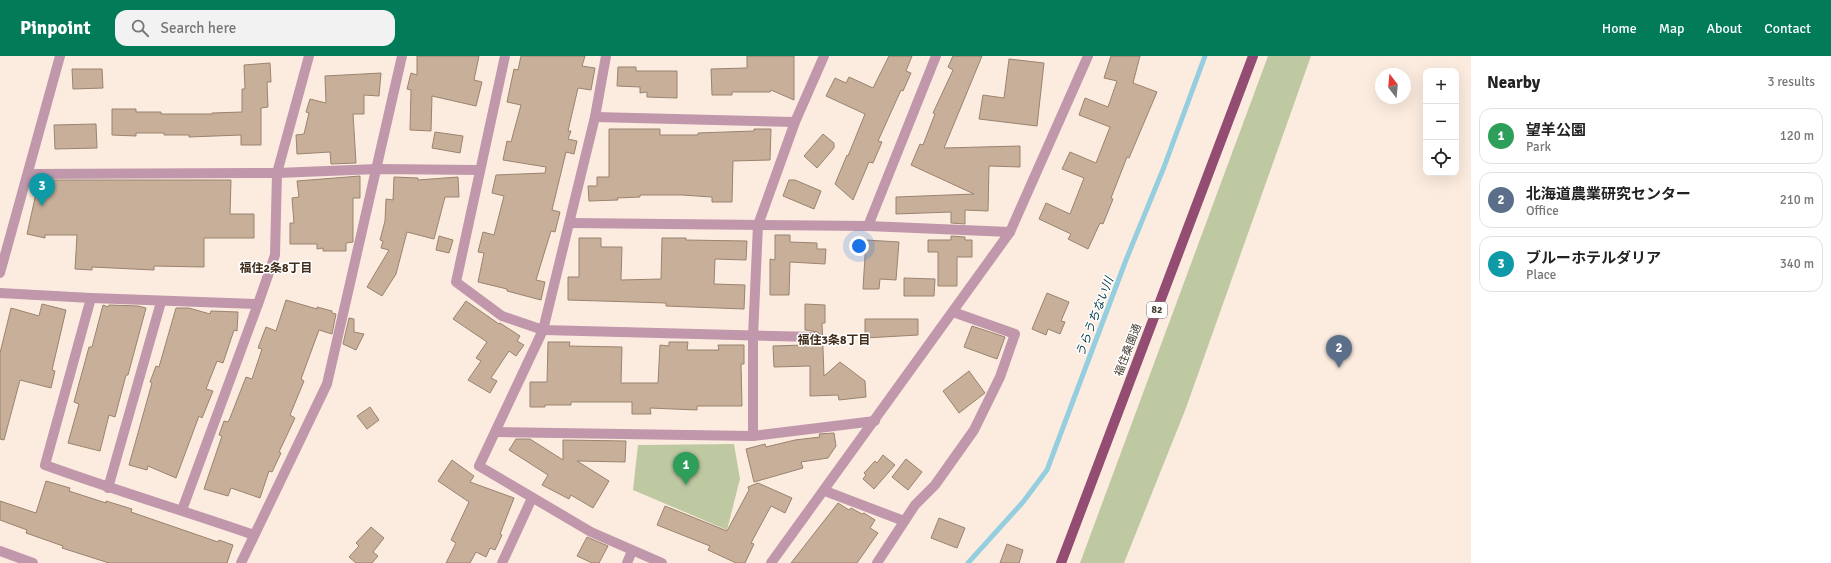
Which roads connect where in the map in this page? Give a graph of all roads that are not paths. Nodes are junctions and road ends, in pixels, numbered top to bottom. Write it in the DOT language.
graph roads {
  1 [pos="60,56"];
  2 [pos="309,56"];
  3 [pos="402,56"];
  4 [pos="505,56"];
  5 [pos="606,56"];
  6 [pos="824,56"];
  7 [pos="936,56"];
  8 [pos="1088,56"];
  9 [pos="1252,56"];
  10 [pos="595,117"];
  11 [pos="795,122"];
  12 [pos="377,169"];
  13 [pos="479,170"];
  14 [pos="277,173"];
  15 [pos="28,174"];
  16 [pos="570,223"];
  17 [pos="758,225"];
  18 [pos="868,226"];
  19 [pos="1010,232"];
  20 [pos="4,246"];
  21 [pos="0,273"];
  22 [pos="0,293"];
  23 [pos="91,298"];
  24 [pos="162,302"];
  25 [pos="258,304"];
  26 [pos="953,312"];
  27 [pos="543,330"];
  28 [pos="753,336"];
  29 [pos="814,337"];
  30 [pos="875,421"];
  31 [pos="496,432"];
  32 [pos="753,436"];
  33 [pos="108,488"];
  34 [pos="825,490"];
  35 [pos="532,498"];
  36 [pos="182,510"];
  37 [pos="904,521"];
  38 [pos="254,535"];
  39 [pos="0,551"];
  40 [pos="632,551"];
  41 [pos="33,563"];
  42 [pos="241,563"];
  43 [pos="502,563"];
  44 [pos="627,563"];
  45 [pos="662,563"];
  46 [pos="771,563"];
  47 [pos="877,563"];
  48 [pos="1061,563"];
  1 -- 15 [label="street"];
  2 -- 14 [label="street"];
  3 -- 12 [label="street"];
  4 -- 13 [label="street"];
  5 -- 10 [label="street"];
  6 -- 11 [label="street"];
  7 -- 18 [label="street"];
  8 -- 19 [label="street"];
  9 -- 48 [label="main road, 福住桑園通 / 82"];
  10 -- 11 [label="street"];
  10 -- 16 [label="street"];
  11 -- 17 [label="street"];
  12 -- 13 [label="street"];
  12 -- 14 [label="street"];
  12 -- 38 [label="street"];
  13 -- 27 [label="street"];
  14 -- 15 [label="street"];
  14 -- 25 [label="street"];
  15 -- 20 [label="street"];
  16 -- 17 [label="street"];
  16 -- 27 [label="street"];
  17 -- 18 [label="street"];
  17 -- 28 [label="street"];
  18 -- 19 [label="street"];
  19 -- 26 [label="street"];
  20 -- 21 [label="street"];
  22 -- 23 [label="street"];
  23 -- 24 [label="street"];
  23 -- 33 [label="street"];
  24 -- 25 [label="street"];
  24 -- 33 [label="street"];
  25 -- 36 [label="street"];
  26 -- 30 [label="street"];
  26 -- 37 [label="street"];
  27 -- 28 [label="street"];
  27 -- 31 [label="street"];
  28 -- 29 [label="street"];
  28 -- 32 [label="street"];
  30 -- 32 [label="street"];
  30 -- 34 [label="street"];
  31 -- 32 [label="street"];
  31 -- 35 [label="street"];
  33 -- 36 [label="street"];
  34 -- 37 [label="street"];
  34 -- 46 [label="street"];
  35 -- 40 [label="street"];
  35 -- 43 [label="street"];
  36 -- 38 [label="street"];
  37 -- 47 [label="street"];
  38 -- 42 [label="street"];
  39 -- 41 [label="street"];
  40 -- 44 [label="street"];
  40 -- 45 [label="street"];
}
